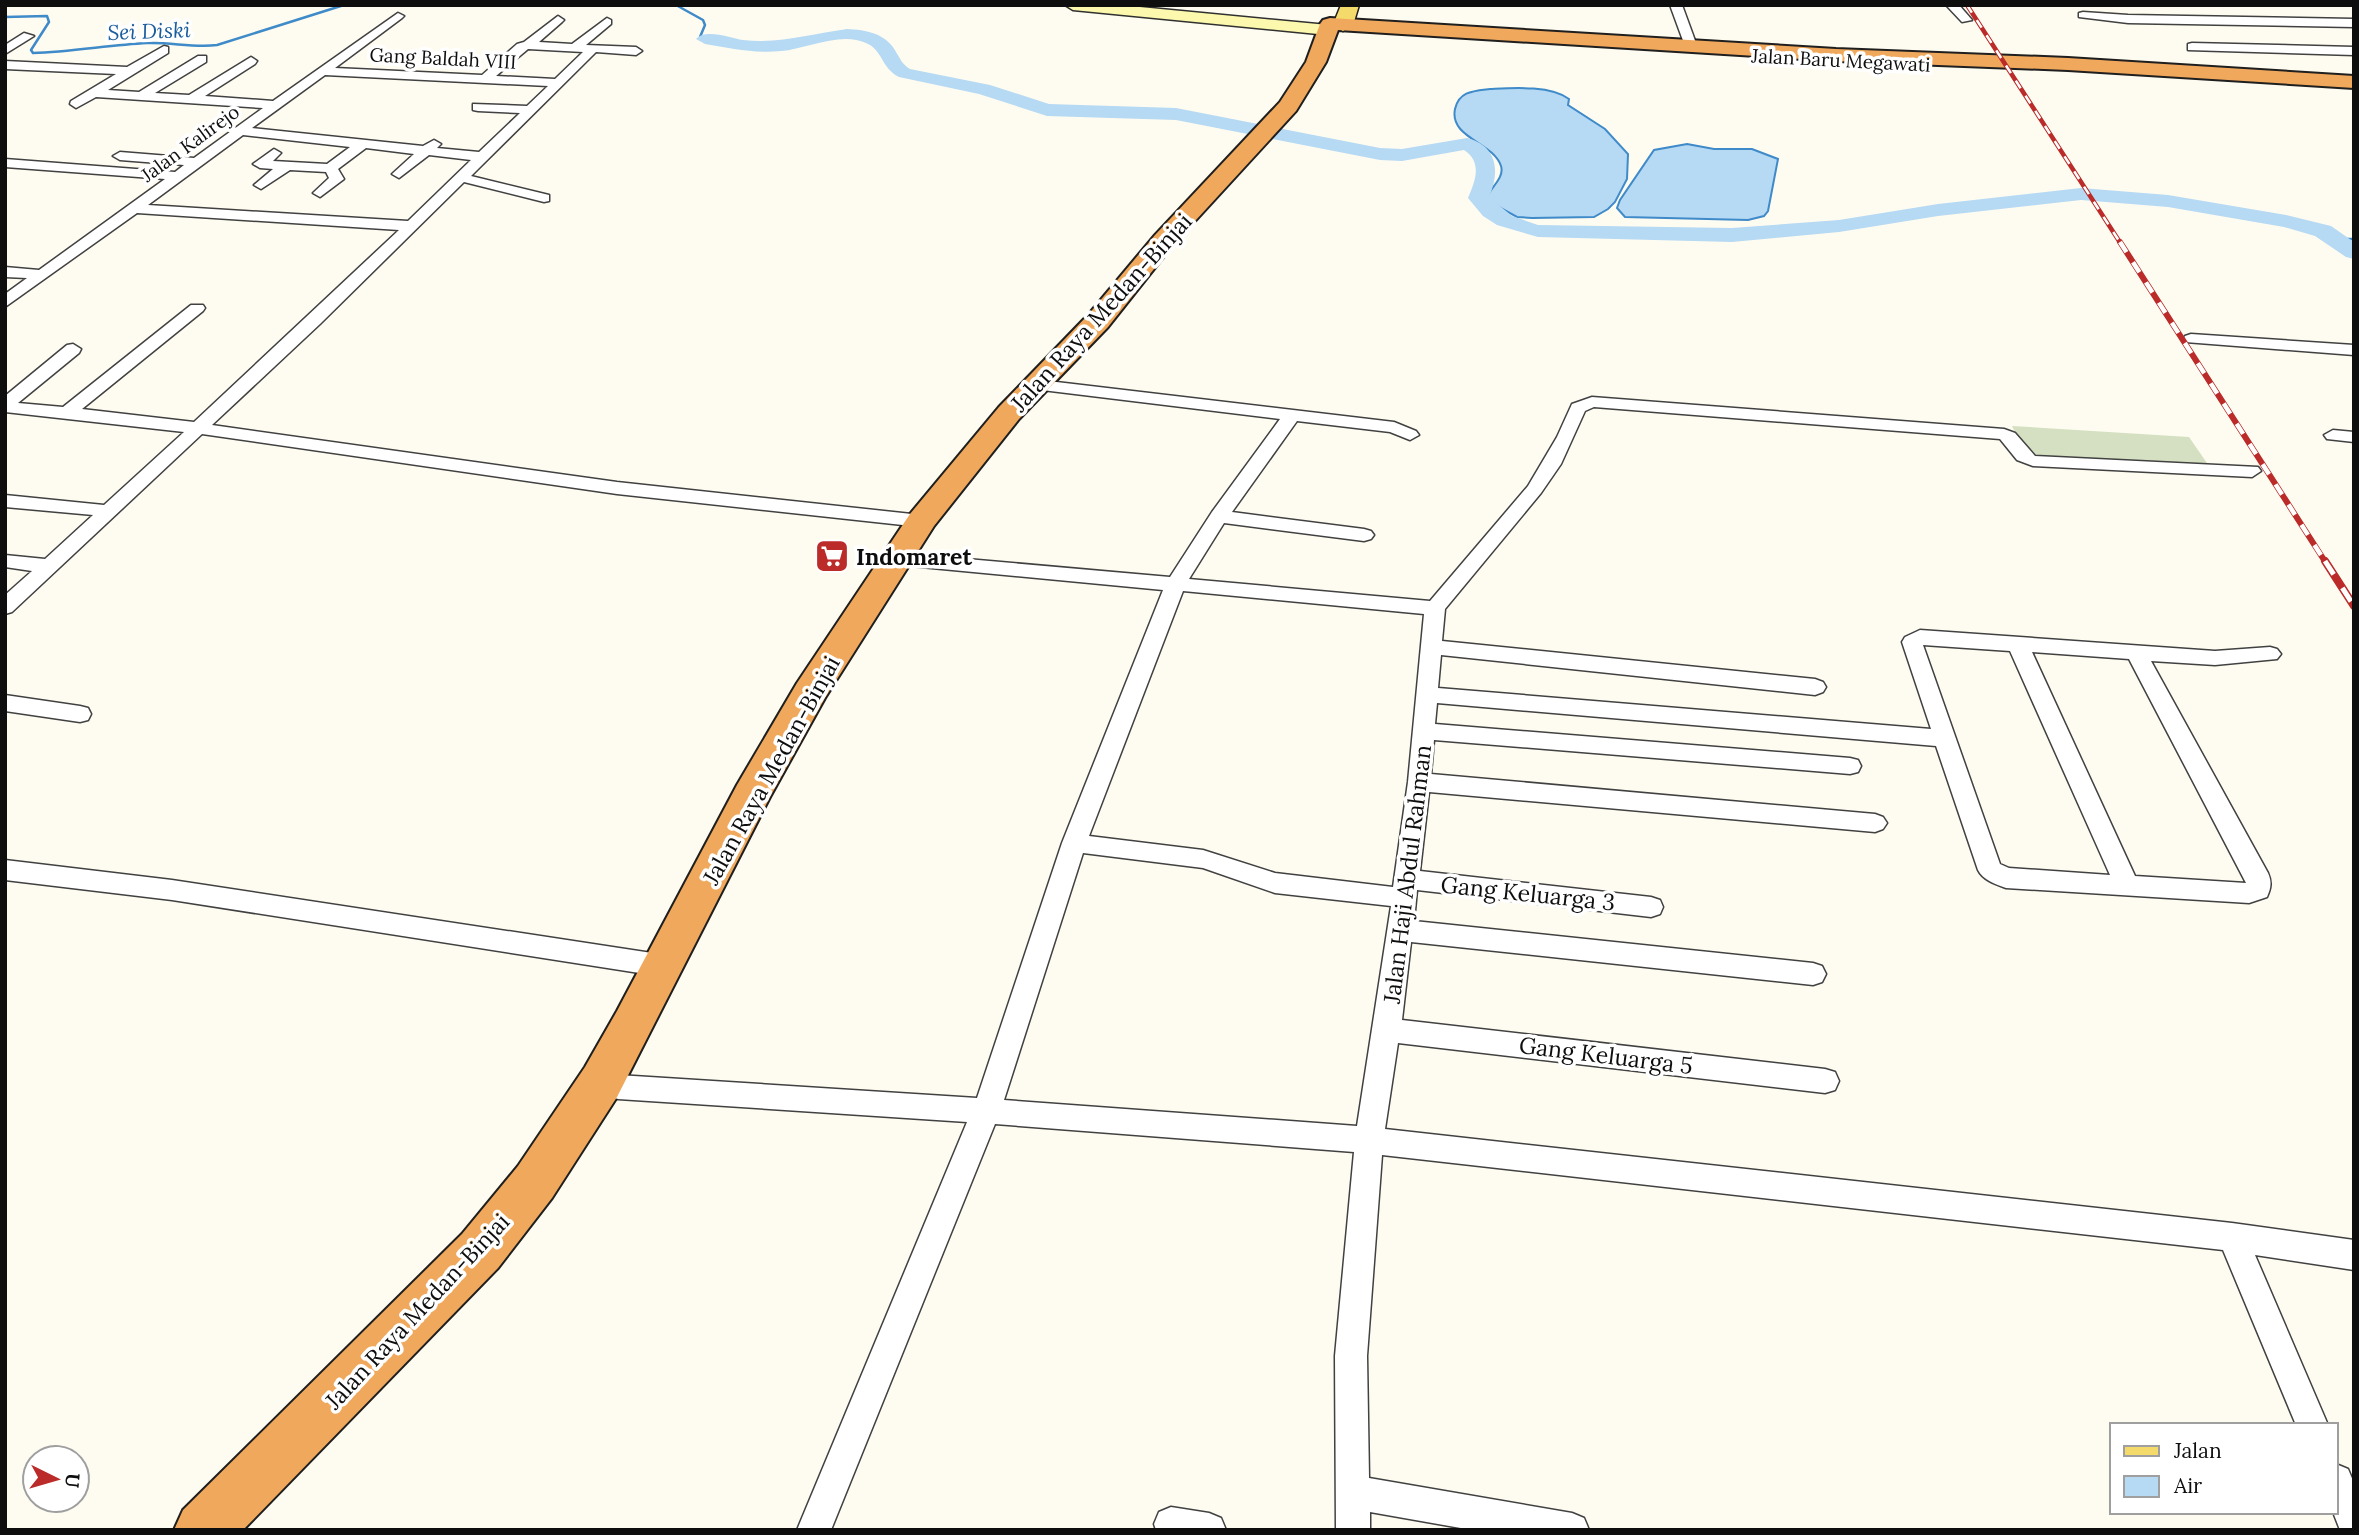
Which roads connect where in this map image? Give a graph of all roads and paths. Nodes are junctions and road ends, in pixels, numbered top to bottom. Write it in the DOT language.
graph roads {
  1 [pos="1073,5"];
  2 [pos="1121,5"];
  3 [pos="1676,5"];
  4 [pos="1952,5"];
  5 [pos="2154,5"];
  6 [pos="2083,15"];
  7 [pos="398,16"];
  8 [pos="558,20"];
  9 [pos="1966,20"];
  10 [pos="2166,20"];
  11 [pos="607,22"];
  12 [pos="2354,23"];
  13 [pos="1340,29"];
  14 [pos="28,36"];
  15 [pos="528,45"];
  16 [pos="576,47"];
  17 [pos="2192,47"];
  18 [pos="594,48"];
  19 [pos="1699,49"];
  20 [pos="5,50"];
  21 [pos="164,50"];
  22 [pos="636,51"];
  23 [pos="2354,51"];
  24 [pos="202,59"];
  25 [pos="251,61"];
  26 [pos="5,65"];
  27 [pos="131,71"];
  28 [pos="324,71"];
  29 [pos="2219,74"];
  30 [pos="485,79"];
  31 [pos="560,83"];
  32 [pos="2354,85"];
  33 [pos="93,93"];
  34 [pos="142,96"];
  35 [pos="192,99"];
  36 [pos="76,104"];
  37 [pos="277,104"];
  38 [pos="478,107"];
  39 [pos="531,110"];
  40 [pos="1285,119"];
  41 [pos="240,131"];
  42 [pos="439,139"];
  43 [pos="363,144"];
  44 [pos="426,151"];
  45 [pos="274,153"];
  46 [pos="484,157"];
  47 [pos="1251,158"];
  48 [pos="5,163"];
  49 [pos="286,166"];
  50 [pos="201,167"];
  51 [pos="330,169"];
  52 [pos="97,170"];
  53 [pos="181,174"];
  54 [pos="399,174"];
  55 [pos="463,178"];
  56 [pos="261,185"];
  57 [pos="320,193"];
  58 [pos="544,198"];
  59 [pos="134,208"];
  60 [pos="411,226"];
  61 [pos="5,272"];
  62 [pos="41,275"];
  63 [pos="5,302"];
  64 [pos="197,308"];
  65 [pos="2191,339"];
  66 [pos="73,349"];
  67 [pos="2354,350"];
  68 [pos="1048,386"];
  69 [pos="5,406"];
  70 [pos="68,412"];
  71 [pos="1292,416"];
  72 [pos="198,429"];
  73 [pos="1410,435"];
  74 [pos="2333,435"];
  75 [pos="2354,437"];
  76 [pos="2252,471"];
  77 [pos="5,501"];
  78 [pos="108,511"];
  79 [pos="1219,516"];
  80 [pos="1364,535"];
  81 [pos="903,560"];
  82 [pos="5,561"];
  83 [pos="47,566"];
  84 [pos="1175,585"];
  85 [pos="5,607"];
  86 [pos="1436,608"];
  87 [pos="2017,642"];
  88 [pos="1433,647"];
  89 [pos="2136,653"];
  90 [pos="2270,654"];
  91 [pos="1815,687"];
  92 [pos="1428,690"];
  93 [pos="5,703"];
  94 [pos="80,714"];
  95 [pos="1425,731"];
  96 [pos="1941,731"];
  97 [pos="1850,765"];
  98 [pos="1419,782"];
  99 [pos="1875,823"];
  100 [pos="1074,843"];
  101 [pos="5,870"];
  102 [pos="2127,886"];
  103 [pos="1404,889"];
  104 [pos="1651,907"];
  105 [pos="1400,930"];
  106 [pos="665,966"];
  107 [pos="1813,974"];
  108 [pos="1387,1030"];
  109 [pos="1825,1081"];
  110 [pos="609,1084"];
  111 [pos="986,1111"];
  112 [pos="1369,1140"];
  113 [pos="2232,1237"];
  114 [pos="2354,1255"];
  115 [pos="2311,1423"];
  116 [pos="2338,1486"];
  117 [pos="1351,1492"];
  118 [pos="2354,1522"];
  119 [pos="1171,1524"];
  120 [pos="202,1530"];
  121 [pos="231,1530"];
  122 [pos="814,1530"];
  123 [pos="1209,1530"];
  124 [pos="1353,1530"];
  125 [pos="1572,1530"];
  1 -- 13 [label="street"];
  2 -- 13 [label="street"];
  3 -- 19 [label="street"];
  4 -- 9 [label="street"];
  5 -- 10 [label="street"];
  6 -- 10 [label="street"];
  7 -- 28 [label="street, Jalan Kalirejo"];
  8 -- 15 [label="street"];
  10 -- 12 [label="street"];
  10 -- 17 [label="street"];
  11 -- 16 [label="street"];
  13 -- 19 [label="highway, Jalan Baru Megawati"];
  13 -- 40 [label="highway, Jalan Raya Medan-Binjai"];
  13 -- 40 [label="highway, Jalan Raya Medan-Binjai"];
  14 -- 20 [label="street"];
  15 -- 16 [label="street"];
  15 -- 30 [label="street"];
  16 -- 18 [label="street"];
  17 -- 23 [label="street"];
  17 -- 29 [label="street"];
  18 -- 22 [label="street"];
  18 -- 31 [label="street"];
  19 -- 29 [label="highway, Jalan Baru Megawati"];
  19 -- 32 [label="highway, Jalan Baru Megawati"];
  21 -- 27 [label="street"];
  24 -- 34 [label="street"];
  25 -- 35 [label="street"];
  26 -- 27 [label="street"];
  27 -- 33 [label="street"];
  28 -- 30 [label="street, Gang Baldah VIII"];
  28 -- 37 [label="street, Jalan Kalirejo"];
  29 -- 32 [label="highway, Jalan Baru Megawati"];
  30 -- 31 [label="street, Gang Baldah VIII"];
  31 -- 39 [label="street"];
  33 -- 34 [label="street"];
  33 -- 36 [label="street"];
  34 -- 35 [label="street"];
  35 -- 37 [label="street"];
  37 -- 41 [label="street, Jalan Kalirejo"];
  38 -- 39 [label="street"];
  39 -- 46 [label="street"];
  40 -- 47 [label="highway, Jalan Raya Medan-Binjai"];
  41 -- 43 [label="street"];
  41 -- 50 [label="street, Jalan Kalirejo"];
  42 -- 44 [label="street"];
  43 -- 44 [label="street"];
  43 -- 51 [label="street"];
  44 -- 46 [label="street"];
  44 -- 54 [label="street"];
  45 -- 49 [label="street"];
  46 -- 55 [label="street"];
  47 -- 68 [label="highway, Jalan Raya Medan-Binjai"];
  47 -- 81 [label="highway, Jalan Raya Medan-Binjai"];
  48 -- 52 [label="street"];
  49 -- 51 [label="street"];
  49 -- 56 [label="street"];
  50 -- 52 [label="street"];
  50 -- 53 [label="street"];
  51 -- 57 [label="street"];
  52 -- 53 [label="street"];
  53 -- 59 [label="street, Jalan Kalirejo"];
  55 -- 58 [label="street"];
  55 -- 60 [label="street"];
  59 -- 60 [label="street"];
  59 -- 62 [label="street, Jalan Kalirejo"];
  60 -- 72 [label="street"];
  61 -- 62 [label="street"];
  62 -- 63 [label="street, Jalan Kalirejo"];
  64 -- 70 [label="street"];
  65 -- 67 [label="street"];
  66 -- 69 [label="street"];
  68 -- 71 [label="street"];
  68 -- 81 [label="highway, Jalan Raya Medan-Binjai"];
  69 -- 70 [label="street"];
  70 -- 72 [label="street"];
  71 -- 73 [label="street"];
  71 -- 79 [label="street"];
  72 -- 78 [label="street"];
  72 -- 81 [label="street"];
  74 -- 75 [label="street"];
  76 -- 86 [label="street"];
  77 -- 78 [label="street"];
  78 -- 83 [label="street"];
  79 -- 80 [label="street"];
  79 -- 84 [label="street"];
  81 -- 84 [label="street"];
  81 -- 106 [label="highway, Jalan Raya Medan-Binjai"];
  81 -- 110 [label="highway, Jalan Raya Medan-Binjai"];
  82 -- 83 [label="street"];
  83 -- 85 [label="street"];
  84 -- 86 [label="street"];
  84 -- 100 [label="street"];
  86 -- 88 [label="street, Jalan Haji Abdul Rahman"];
  87 -- 89 [label="street"];
  87 -- 96 [label="street"];
  87 -- 102 [label="street"];
  88 -- 91 [label="street"];
  88 -- 92 [label="street, Jalan Haji Abdul Rahman"];
  89 -- 90 [label="street"];
  89 -- 102 [label="street"];
  92 -- 95 [label="street, Jalan Haji Abdul Rahman"];
  92 -- 96 [label="street"];
  93 -- 94 [label="street"];
  95 -- 97 [label="street"];
  95 -- 98 [label="street, Jalan Haji Abdul Rahman"];
  96 -- 102 [label="street"];
  98 -- 99 [label="street"];
  98 -- 103 [label="street, Jalan Haji Abdul Rahman"];
  100 -- 103 [label="street, Gang Keluarga 3"];
  100 -- 111 [label="street"];
  101 -- 106 [label="street"];
  103 -- 104 [label="street, Gang Keluarga 3"];
  103 -- 105 [label="street, Jalan Haji Abdul Rahman"];
  105 -- 107 [label="street"];
  105 -- 108 [label="street, Jalan Haji Abdul Rahman"];
  106 -- 110 [label="highway, Jalan Raya Medan-Binjai"];
  108 -- 109 [label="street, Gang Keluarga 5"];
  108 -- 112 [label="street, Jalan Haji Abdul Rahman"];
  110 -- 111 [label="street"];
  110 -- 120 [label="highway, Jalan Raya Medan-Binjai"];
  110 -- 121 [label="highway, Jalan Raya Medan-Binjai"];
  111 -- 112 [label="street"];
  111 -- 122 [label="street"];
  112 -- 113 [label="street"];
  112 -- 117 [label="street, Jalan Haji Abdul Rahman"];
  113 -- 114 [label="street"];
  113 -- 115 [label="street"];
  116 -- 118 [label="street"];
  117 -- 124 [label="street, Jalan Haji Abdul Rahman"];
  117 -- 125 [label="street"];
  119 -- 123 [label="street"];
}
